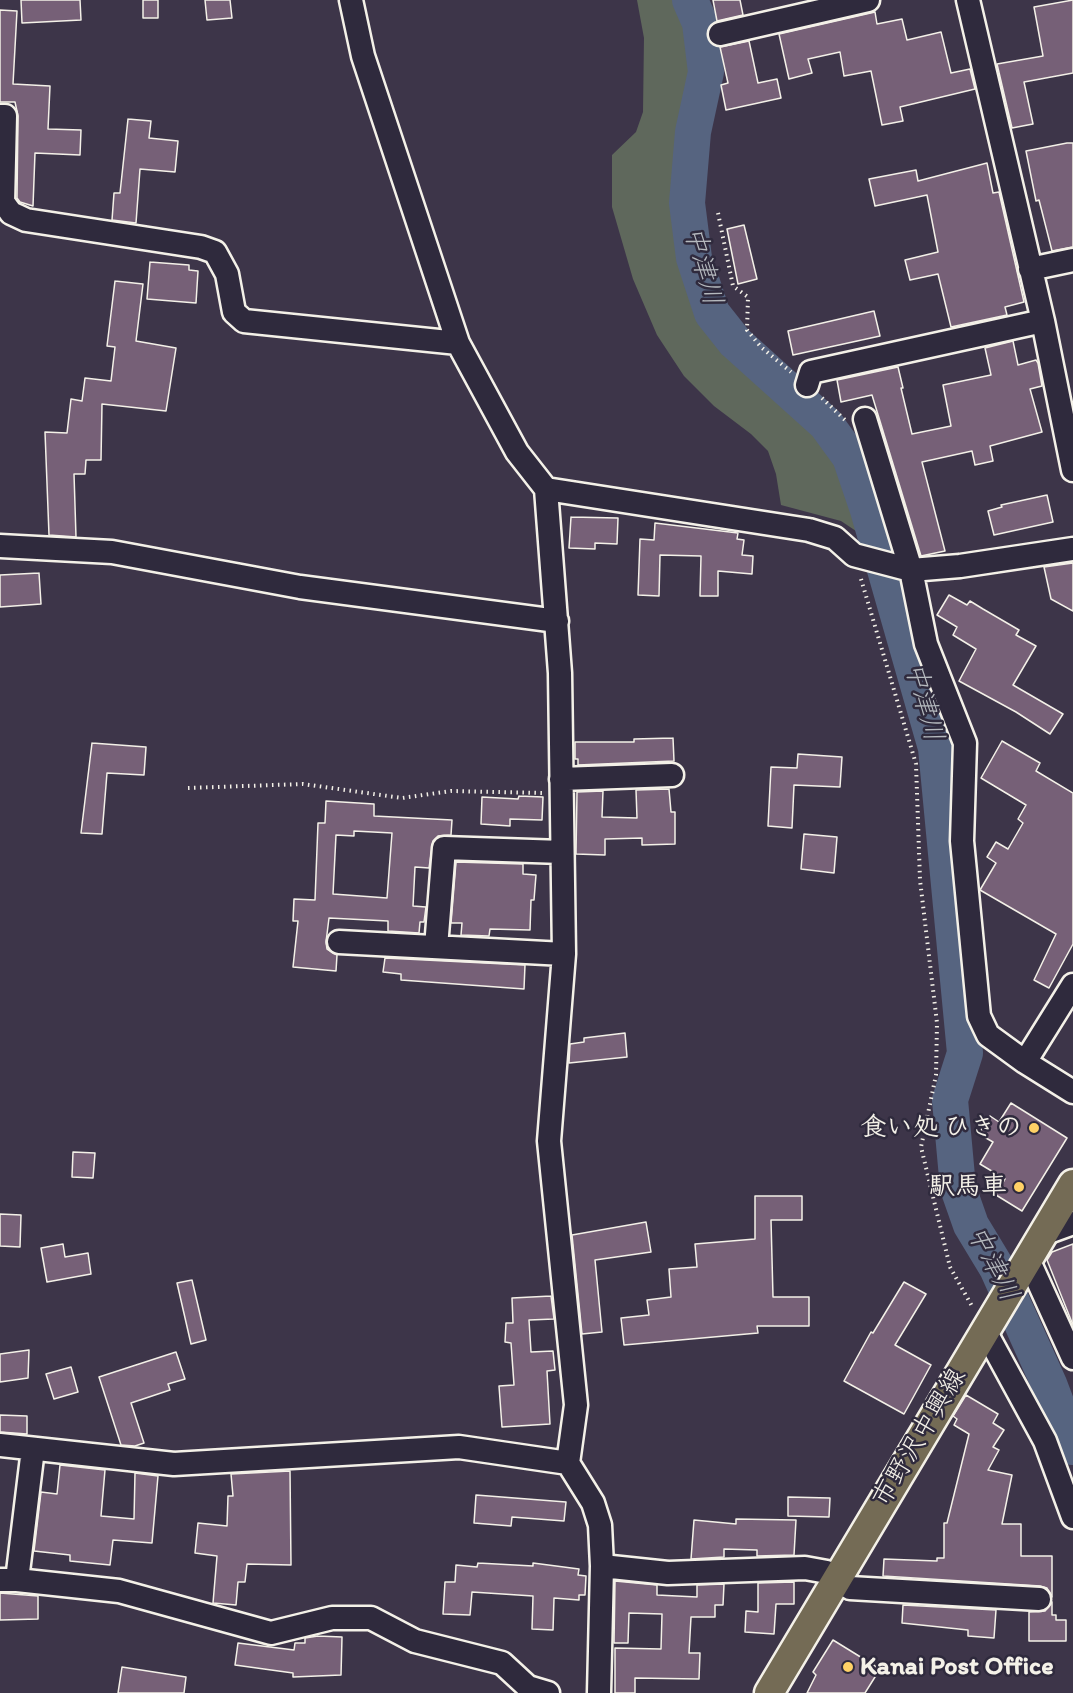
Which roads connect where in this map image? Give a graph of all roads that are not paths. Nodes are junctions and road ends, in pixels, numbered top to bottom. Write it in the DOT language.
graph roads {
  1 [pos="351,0"];
  2 [pos="868,0"];
  3 [pos="968,0"];
  4 [pos="720,34"];
  5 [pos="0,116"];
  6 [pos="1073,260"];
  7 [pos="1030,268"];
  8 [pos="1043,321"];
  9 [pos="458,343"];
  10 [pos="807,385"];
  11 [pos="865,419"];
  12 [pos="1073,470"];
  13 [pos="546,489"];
  14 [pos="0,546"];
  15 [pos="1073,549"];
  16 [pos="911,570"];
  17 [pos="557,621"];
  18 [pos="672,775"];
  19 [pos="561,786"];
  20 [pos="562,852"];
  21 [pos="339,942"];
  22 [pos="436,947"];
  23 [pos="564,954"];
  24 [pos="1073,985"];
  25 [pos="1025,1062"];
  26 [pos="1073,1092"];
  27 [pos="1073,1184"];
  28 [pos="1073,1223"];
  29 [pos="1043,1234"];
  30 [pos="1024,1266"];
  31 [pos="987,1325"];
  32 [pos="1072,1352"];
  33 [pos="0,1445"];
  34 [pos="33,1449"];
  35 [pos="568,1463"];
  36 [pos="1073,1517"];
  37 [pos="602,1566"];
  38 [pos="837,1578"];
  39 [pos="8,1580"];
  40 [pos="1040,1599"];
  41 [pos="548,1693"];
  42 [pos="599,1693"];
  43 [pos="769,1693"];
  1 -- 9 [label="street"];
  2 -- 4 [label="street"];
  3 -- 7 [label="street"];
  5 -- 9 [label="street"];
  6 -- 7 [label="street"];
  7 -- 8 [label="street"];
  8 -- 10 [label="street"];
  8 -- 12 [label="street"];
  9 -- 13 [label="street"];
  11 -- 16 [label="street"];
  13 -- 16 [label="street"];
  13 -- 17 [label="street"];
  14 -- 17 [label="street"];
  15 -- 16 [label="street"];
  16 -- 25 [label="street"];
  17 -- 19 [label="street"];
  18 -- 19 [label="street"];
  19 -- 20 [label="street"];
  20 -- 22 [label="street"];
  20 -- 23 [label="street"];
  21 -- 22 [label="street"];
  22 -- 23 [label="street"];
  23 -- 35 [label="street"];
  24 -- 25 [label="street"];
  25 -- 26 [label="street"];
  27 -- 29 [label="main road, 市野沢中興線"];
  28 -- 29 [label="street"];
  29 -- 30 [label="main road, 市野沢中興線"];
  30 -- 31 [label="main road, 市野沢中興線"];
  30 -- 32 [label="street"];
  31 -- 36 [label="street"];
  31 -- 38 [label="main road, 市野沢中興線"];
  33 -- 34 [label="street"];
  34 -- 35 [label="street"];
  34 -- 39 [label="street"];
  35 -- 37 [label="street"];
  37 -- 38 [label="street"];
  37 -- 42 [label="street"];
  38 -- 40 [label="street"];
  38 -- 43 [label="main road, 市野沢中興線"];
  39 -- 41 [label="street"];
}
